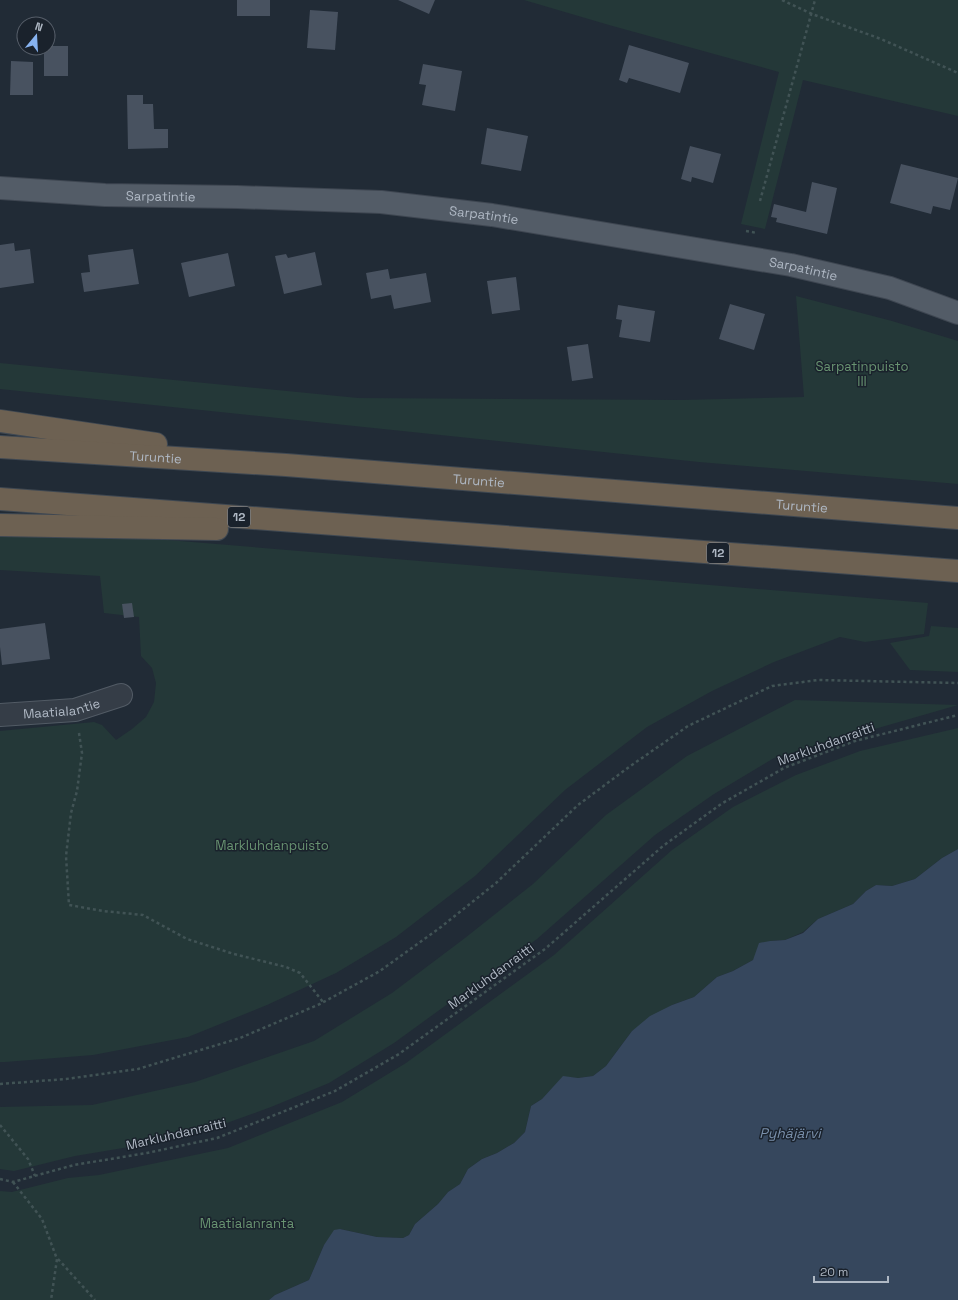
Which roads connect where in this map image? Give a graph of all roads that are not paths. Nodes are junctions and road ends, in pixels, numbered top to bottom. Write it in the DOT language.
graph roads {
  1 [pos="0,188"];
  2 [pos="958,313"];
  3 [pos="0,420"];
  4 [pos="0,447"];
  5 [pos="286,465"];
  6 [pos="0,499"];
  7 [pos="958,518"];
  8 [pos="0,526"];
  9 [pos="478,535"];
  10 [pos="958,571"];
  11 [pos="121,695"];
  12 [pos="0,716"];
  1 -- 2 [label="main road, Sarpatintie"];
  3 -- 5 [label="highway"];
  4 -- 5 [label="highway, Turuntie"];
  5 -- 7 [label="highway, Turuntie"];
  6 -- 9 [label="highway, 12"];
  8 -- 9 [label="highway"];
  9 -- 10 [label="highway, 12"];
  11 -- 12 [label="street, Maatialantie"];
}
